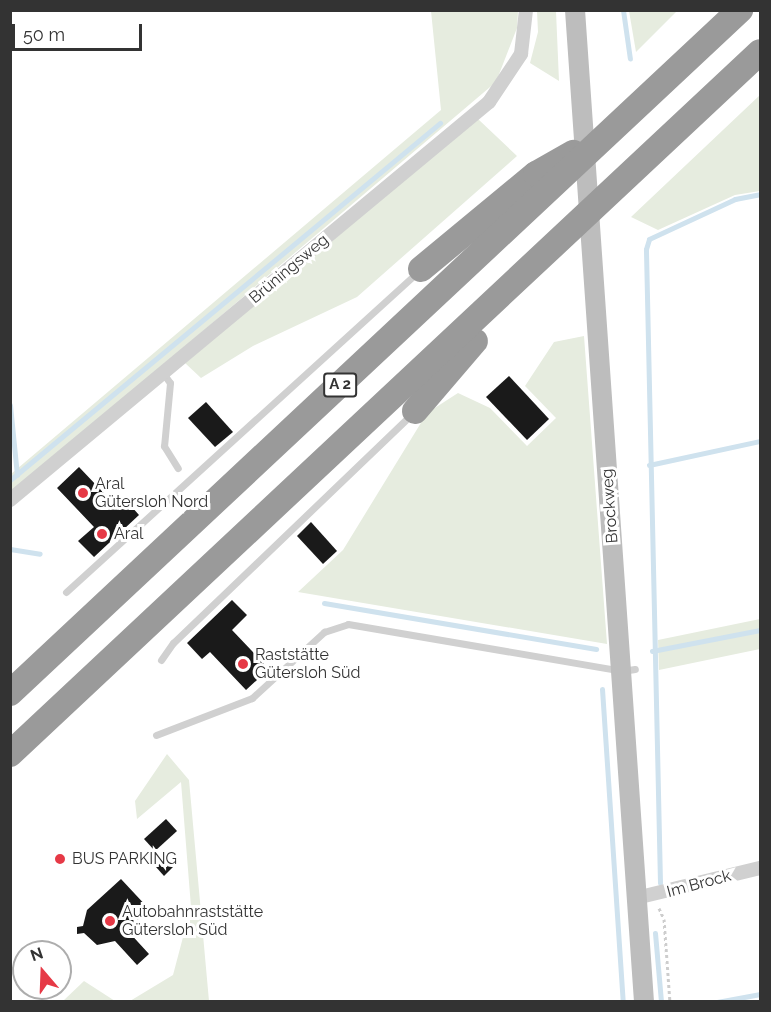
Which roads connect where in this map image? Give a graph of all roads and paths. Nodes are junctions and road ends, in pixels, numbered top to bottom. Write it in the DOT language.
graph roads {
  1 [pos="526,10"];
  2 [pos="575,10"];
  3 [pos="740,10"];
  4 [pos="760,52"];
  5 [pos="612,130"];
  6 [pos="640,166"];
  7 [pos="422,270"];
  8 [pos="163,374"];
  9 [pos="415,411"];
  10 [pos="178,468"];
  11 [pos="10,500"];
  12 [pos="66,592"];
  13 [pos="161,660"];
  14 [pos="629,670"];
  15 [pos="10,693"];
  16 [pos="156,735"];
  17 [pos="10,754"];
  18 [pos="760,868"];
  19 [pos="645,897"];
  20 [pos="644,1002"];
  21 [pos="670,1002"];
  1 -- 8 [label="street, Brüningsweg"];
  2 -- 14 [label="street, Brockweg"];
  3 -- 5 [label="highway, A 2"];
  4 -- 6 [label="highway, A 2"];
  5 -- 7 [label="highway"];
  5 -- 15 [label="highway, A 2"];
  6 -- 9 [label="highway"];
  6 -- 17 [label="highway, A 2"];
  7 -- 12 [label="lane"];
  8 -- 10 [label="lane"];
  8 -- 11 [label="street, Brüningsweg"];
  9 -- 13 [label="lane"];
  14 -- 16 [label="lane"];
  14 -- 19 [label="street, Brockweg"];
  18 -- 19 [label="street, Im Brock"];
  19 -- 20 [label="street, Brockweg"];
  19 -- 21 [label="path"];
}
